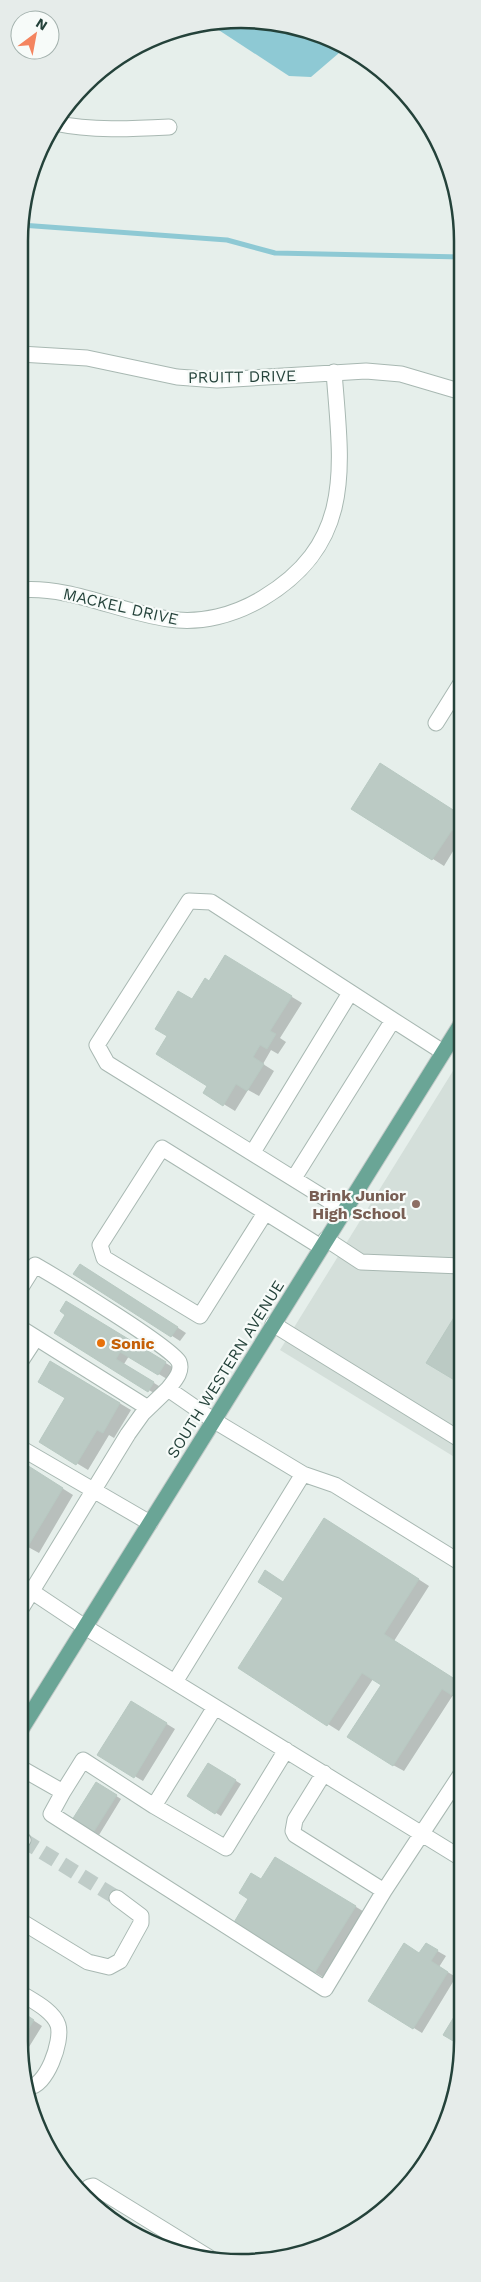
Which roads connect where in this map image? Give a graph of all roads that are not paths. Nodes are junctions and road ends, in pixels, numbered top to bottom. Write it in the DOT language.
graph roads {
  1 [pos="61,125"];
  2 [pos="169,127"];
  3 [pos="28,354"];
  4 [pos="334,372"];
  5 [pos="454,390"];
  6 [pos="28,589"];
  7 [pos="454,693"];
  8 [pos="436,723"];
  9 [pos="350,993"];
  10 [pos="393,1020"];
  11 [pos="454,1036"];
  12 [pos="444,1052"];
  13 [pos="253,1152"];
  14 [pos="294,1178"];
  15 [pos="344,1210"];
  16 [pos="265,1213"];
  17 [pos="323,1243"];
  18 [pos="454,1266"];
  19 [pos="28,1276"];
  20 [pos="273,1324"];
  21 [pos="28,1332"];
  22 [pos="36,1338"];
  23 [pos="28,1351"];
  24 [pos="168,1389"];
  25 [pos="148,1408"];
  26 [pos="213,1420"];
  27 [pos="454,1436"];
  28 [pos="28,1452"];
  29 [pos="303,1474"];
  30 [pos="92,1490"];
  31 [pos="150,1523"];
  32 [pos="454,1560"];
  33 [pos="28,1589"];
  34 [pos="32,1592"];
  35 [pos="28,1598"];
  36 [pos="85,1627"];
  37 [pos="175,1682"];
  38 [pos="215,1707"];
  39 [pos="28,1713"];
  40 [pos="286,1750"];
  41 [pos="28,1772"];
  42 [pos="324,1773"];
  43 [pos="454,1784"];
  44 [pos="63,1792"];
  45 [pos="154,1806"];
  46 [pos="421,1833"];
  47 [pos="454,1854"];
  48 [pos="384,1891"];
  49 [pos="117,1898"];
  50 [pos="28,1925"];
  51 [pos="28,1998"];
  52 [pos="33,2087"];
  53 [pos="88,2190"];
  54 [pos="196,2249"];
  1 -- 2 [label="street"];
  3 -- 4 [label="street, PRUITT DRIVE"];
  4 -- 5 [label="street, PRUITT DRIVE"];
  4 -- 6 [label="street, MACKEL DRIVE"];
  7 -- 8 [label="street"];
  9 -- 10 [label="street"];
  9 -- 13 [label="street"];
  9 -- 13 [label="street"];
  10 -- 12 [label="street"];
  10 -- 14 [label="street"];
  11 -- 12 [label="main road, SOUTH WESTERN AVENUE"];
  12 -- 15 [label="main road, SOUTH WESTERN AVENUE"];
  13 -- 14 [label="street"];
  14 -- 15 [label="street"];
  15 -- 17 [label="main road, SOUTH WESTERN AVENUE"];
  16 -- 16 [label="street"];
  16 -- 17 [label="street"];
  17 -- 18 [label="street"];
  17 -- 20 [label="main road, SOUTH WESTERN AVENUE"];
  19 -- 24 [label="street"];
  20 -- 26 [label="main road, SOUTH WESTERN AVENUE"];
  20 -- 27 [label="street"];
  21 -- 22 [label="street"];
  22 -- 23 [label="street"];
  22 -- 25 [label="street"];
  24 -- 25 [label="street"];
  24 -- 26 [label="street"];
  25 -- 30 [label="street"];
  26 -- 29 [label="street"];
  26 -- 31 [label="main road, SOUTH WESTERN AVENUE"];
  28 -- 30 [label="street"];
  29 -- 32 [label="street"];
  29 -- 37 [label="street"];
  30 -- 31 [label="street"];
  30 -- 34 [label="street"];
  31 -- 36 [label="main road, SOUTH WESTERN AVENUE"];
  33 -- 34 [label="street"];
  34 -- 35 [label="street"];
  34 -- 36 [label="street"];
  36 -- 37 [label="street"];
  36 -- 39 [label="main road, SOUTH WESTERN AVENUE"];
  37 -- 38 [label="street"];
  38 -- 40 [label="street"];
  38 -- 45 [label="street"];
  40 -- 42 [label="street"];
  40 -- 45 [label="street"];
  41 -- 44 [label="street"];
  42 -- 46 [label="street"];
  42 -- 48 [label="street"];
  43 -- 46 [label="street"];
  44 -- 45 [label="street"];
  44 -- 48 [label="street"];
  46 -- 47 [label="street"];
  46 -- 48 [label="street"];
  49 -- 50 [label="street"];
  51 -- 52 [label="street"];
  53 -- 54 [label="street"];
}
